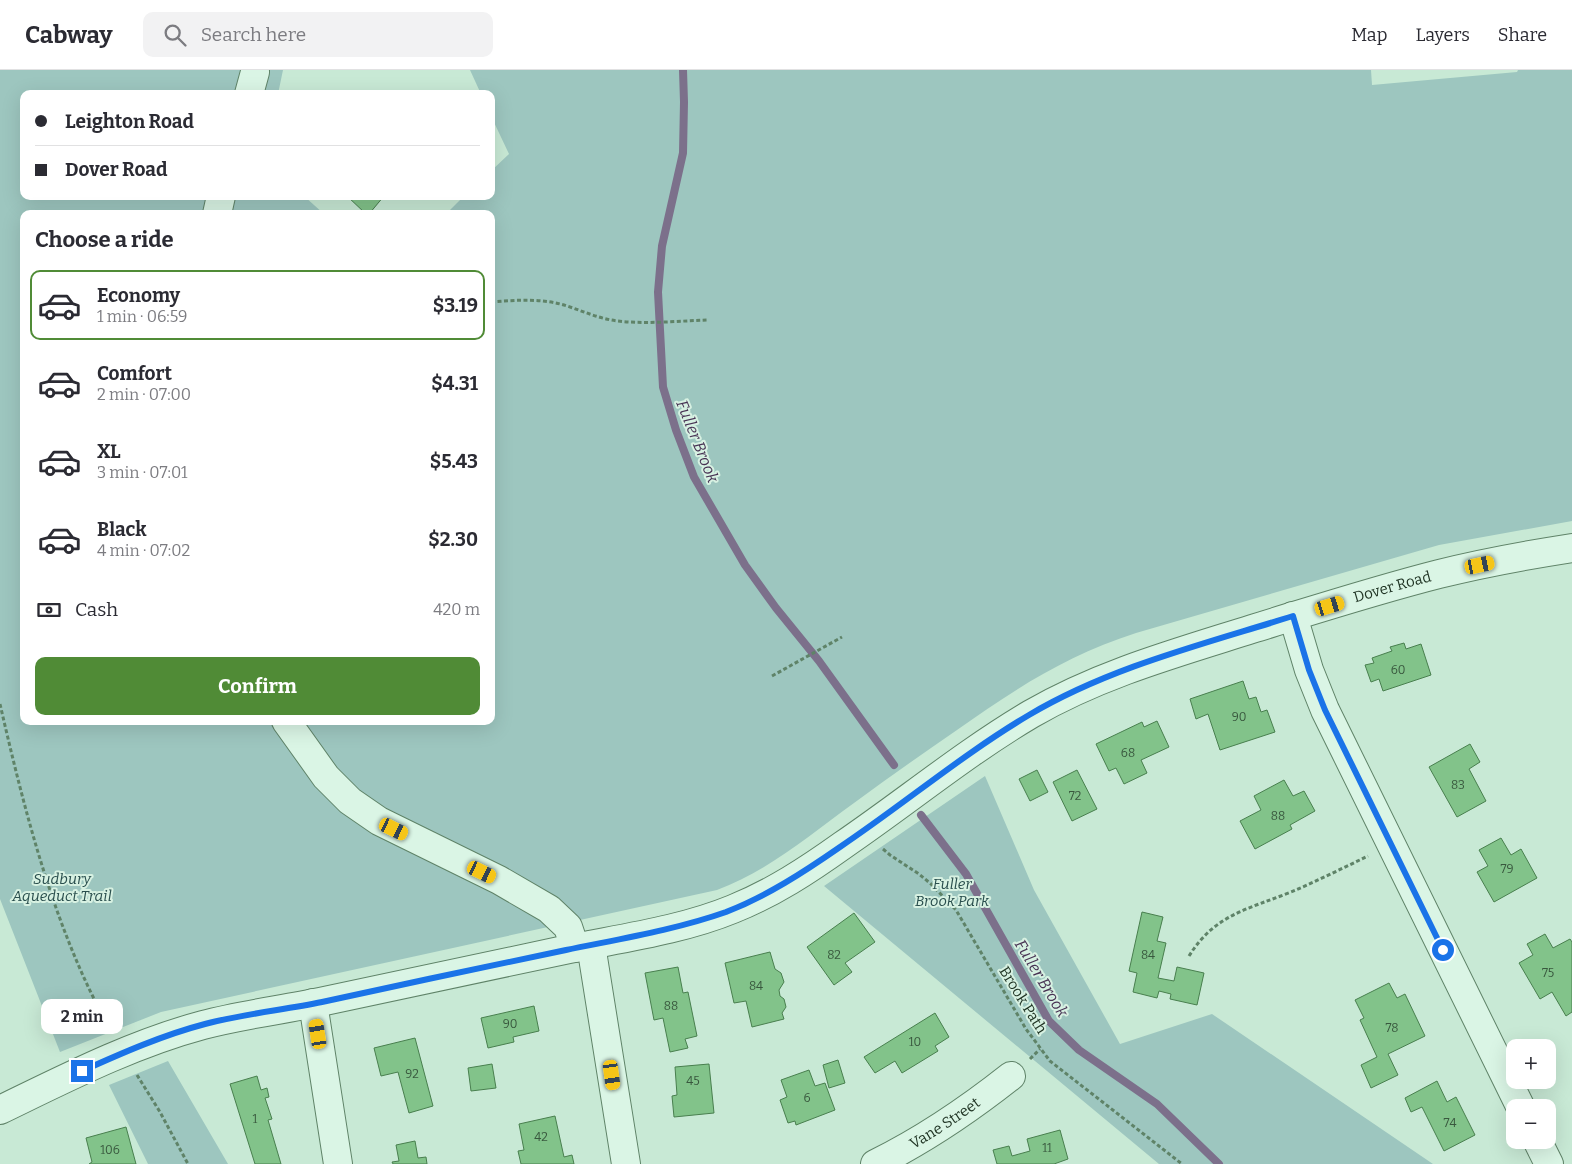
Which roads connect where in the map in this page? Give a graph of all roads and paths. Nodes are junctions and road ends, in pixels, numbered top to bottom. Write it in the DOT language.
graph roads {
  1 [pos="495,302"];
  2 [pos="707,320"];
  3 [pos="1572,548"];
  4 [pos="1293,616"];
  5 [pos="842,636"];
  6 [pos="772,676"];
  7 [pos="0,704"];
  8 [pos="289,725"];
  9 [pos="868,828"];
  10 [pos="1392,846"];
  11 [pos="583,946"];
  12 [pos="1190,956"];
  13 [pos="313,1003"];
  14 [pos="124,1054"];
  15 [pos="1011,1076"];
  16 [pos="1517,1099"];
  17 [pos="0,1110"];
  18 [pos="1541,1149"];
  19 [pos="188,1164"];
  20 [pos="338,1164"];
  21 [pos="626,1164"];
  22 [pos="875,1164"];
  23 [pos="1182,1164"];
  24 [pos="1548,1164"];
  1 -- 2 [label="path"];
  3 -- 4 [label="street, Dover Road"];
  4 -- 9 [label="street, Dover Road"];
  4 -- 10 [label="street"];
  5 -- 6 [label="path"];
  7 -- 14 [label="path"];
  8 -- 11 [label="street"];
  9 -- 11 [label="street, Dover Road"];
  9 -- 23 [label="path, Brook Path"];
  10 -- 12 [label="path"];
  10 -- 16 [label="street"];
  11 -- 13 [label="street, Dover Road"];
  11 -- 21 [label="street"];
  13 -- 14 [label="street, Dover Road"];
  13 -- 20 [label="street"];
  14 -- 17 [label="street, Dover Road"];
  14 -- 19 [label="path"];
  15 -- 22 [label="street, Vane Street"];
  18 -- 24 [label="street"];
}
